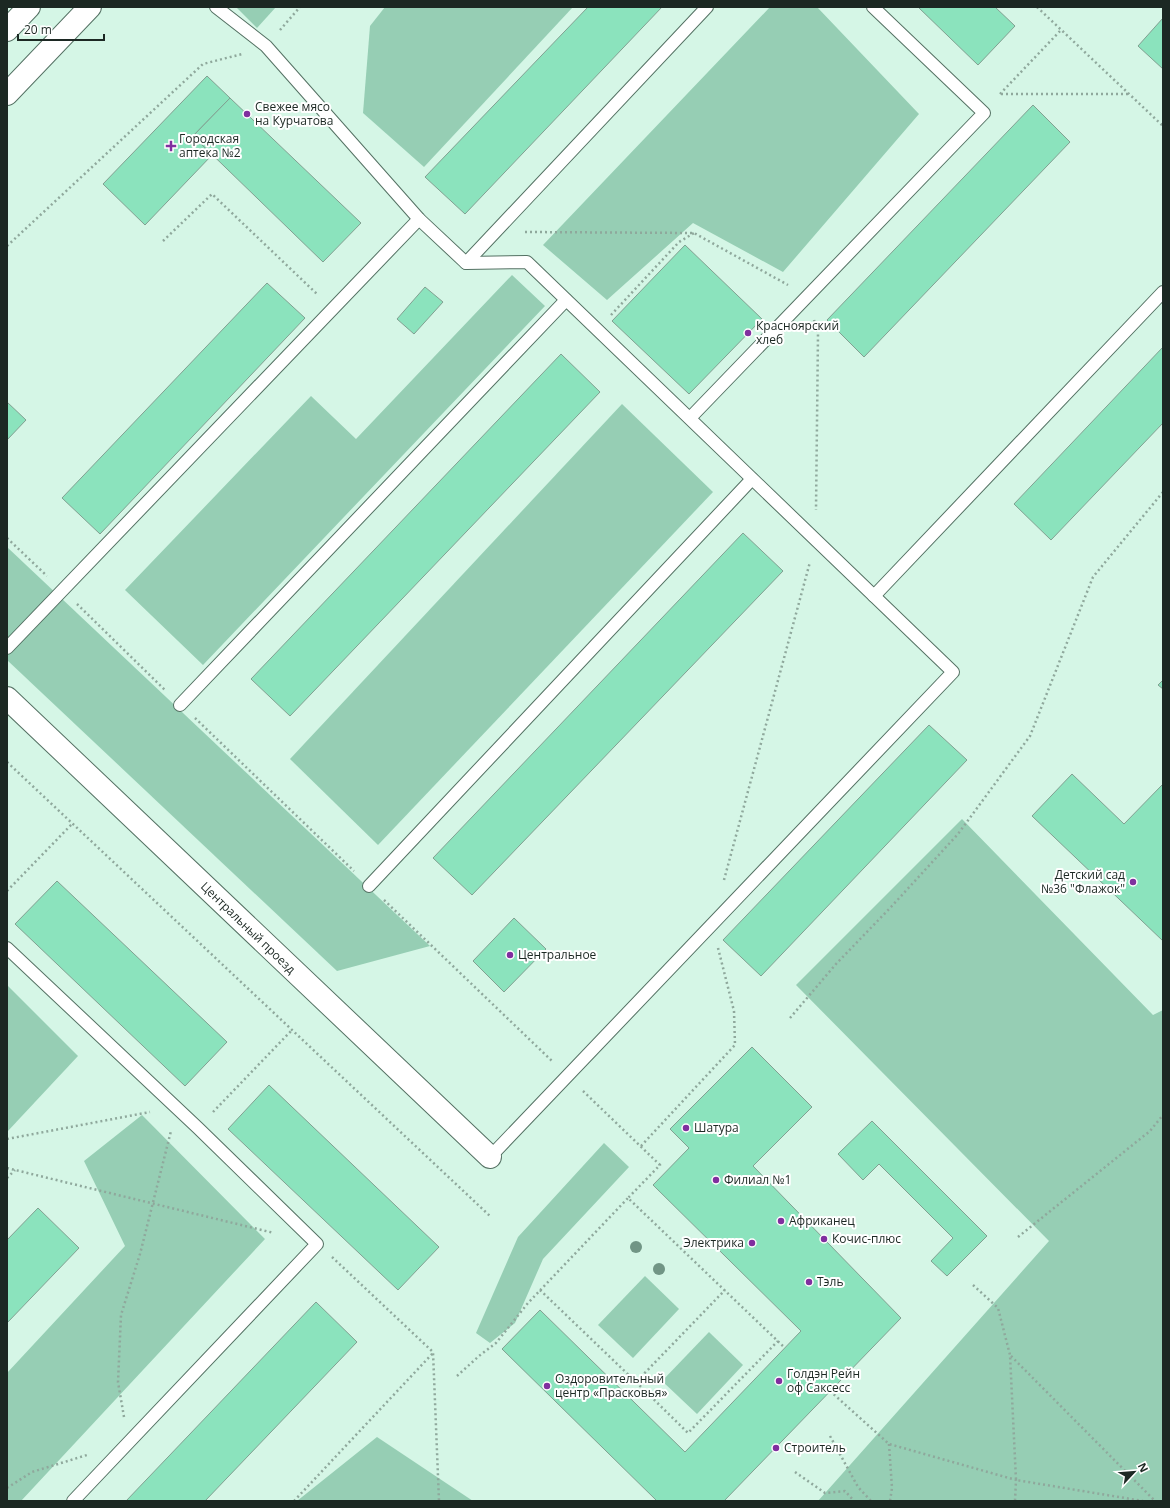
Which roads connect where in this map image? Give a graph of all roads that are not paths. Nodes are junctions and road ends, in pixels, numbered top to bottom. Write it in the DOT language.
graph roads {
  1 [pos="29,7"];
  2 [pos="90,7"];
  3 [pos="216,7"];
  4 [pos="706,7"];
  5 [pos="873,7"];
  6 [pos="7,30"];
  7 [pos="7,94"];
  8 [pos="419,219"];
  9 [pos="466,263"];
  10 [pos="1163,292"];
  11 [pos="566,300"];
  12 [pos="690,418"];
  13 [pos="752,479"];
  14 [pos="874,596"];
  15 [pos="7,648"];
  16 [pos="7,698"];
  17 [pos="180,705"];
  18 [pos="369,886"];
  19 [pos="7,948"];
  20 [pos="490,1157"];
  21 [pos="74,1501"];
  1 -- 6 [label="street"];
  2 -- 7 [label="street"];
  3 -- 8 [label="lane"];
  4 -- 9 [label="lane"];
  5 -- 12 [label="lane"];
  8 -- 9 [label="lane"];
  8 -- 15 [label="lane"];
  9 -- 11 [label="lane"];
  10 -- 14 [label="lane"];
  11 -- 12 [label="lane"];
  11 -- 17 [label="lane"];
  12 -- 13 [label="lane"];
  13 -- 14 [label="lane"];
  13 -- 18 [label="lane"];
  14 -- 20 [label="lane"];
  16 -- 20 [label="street, Центральный проезд"];
  19 -- 21 [label="lane"];
}
